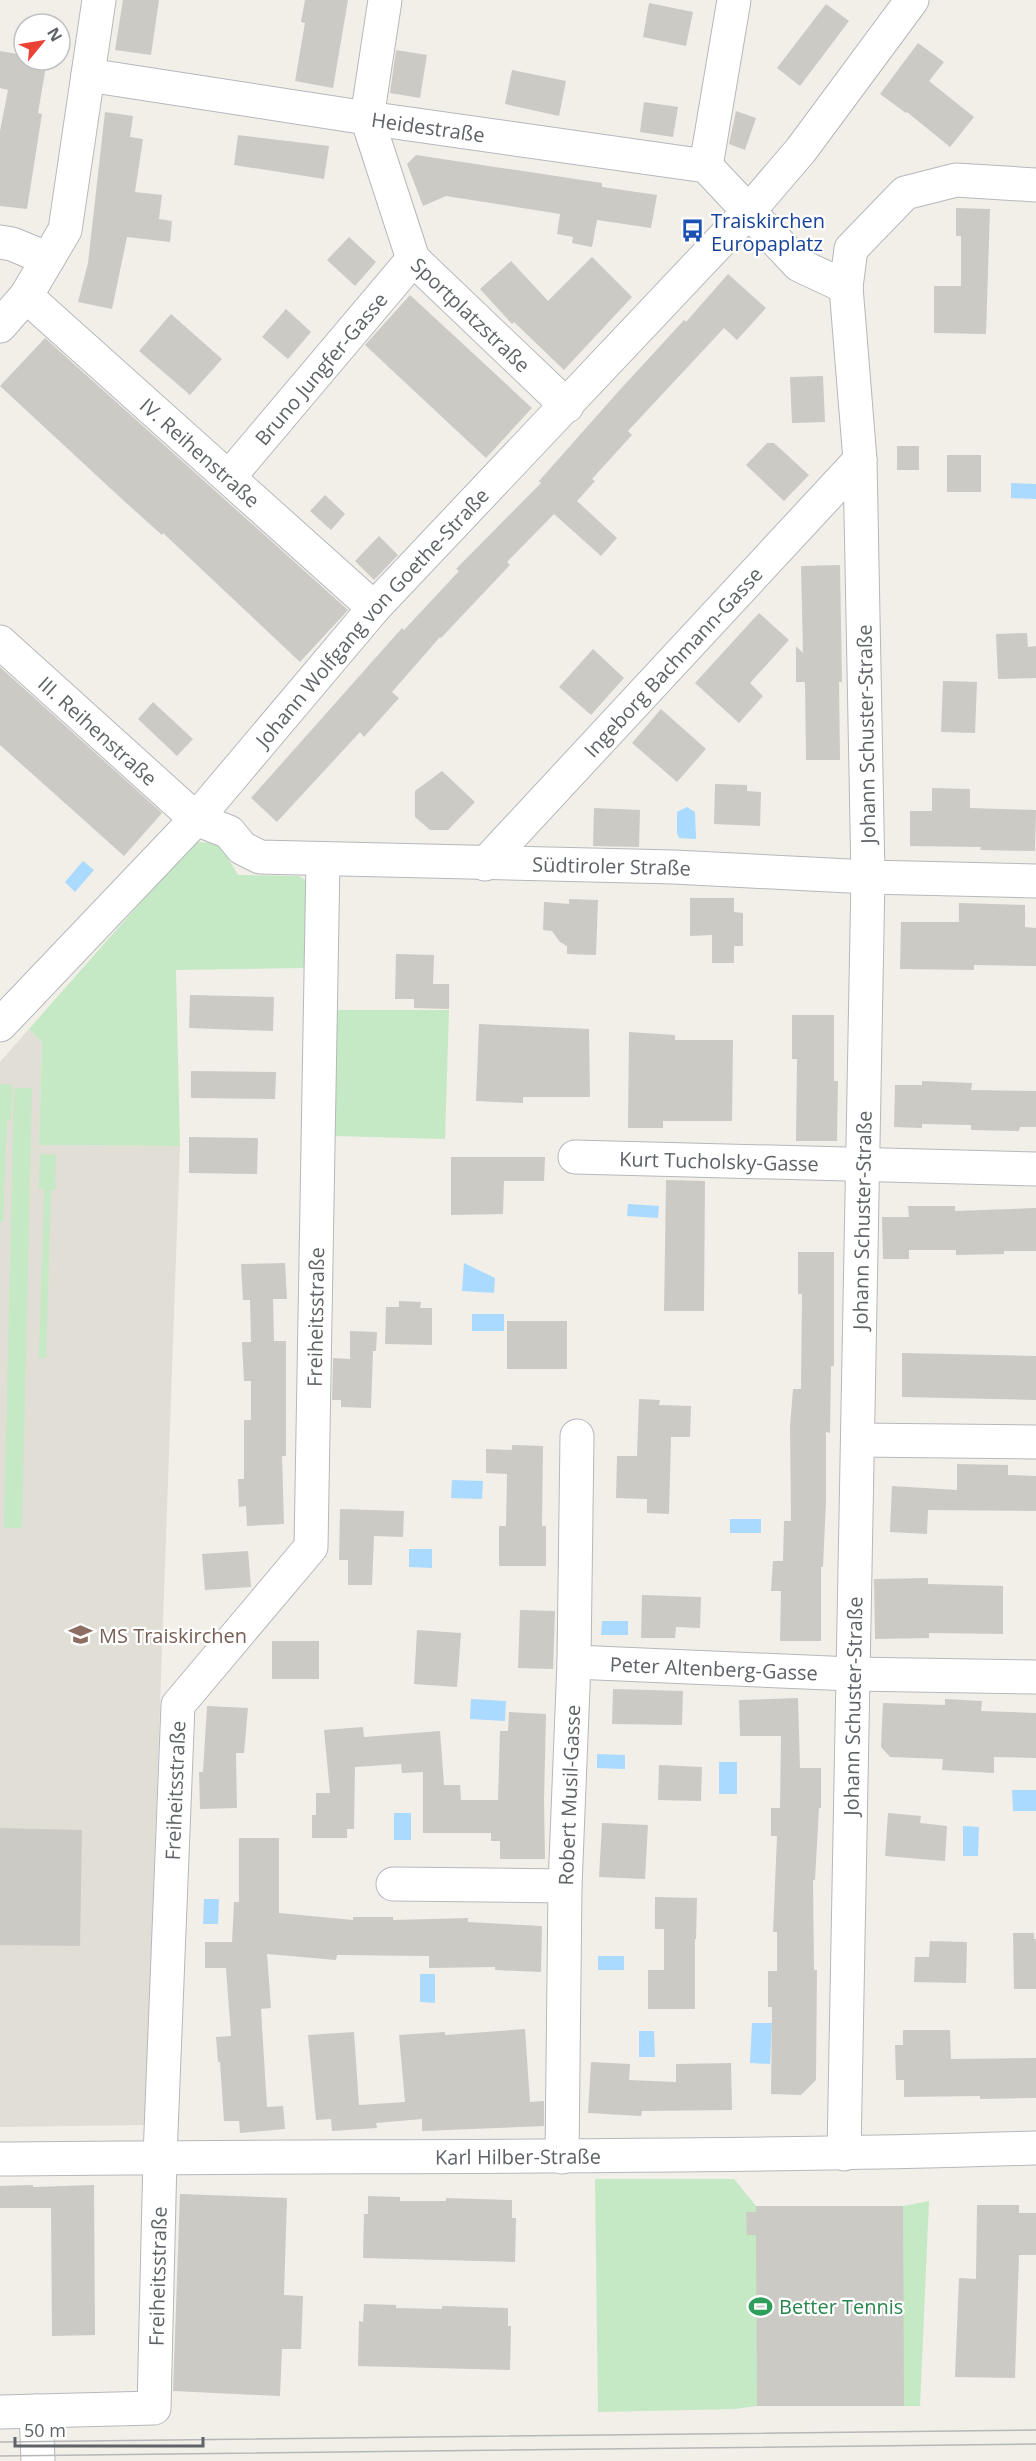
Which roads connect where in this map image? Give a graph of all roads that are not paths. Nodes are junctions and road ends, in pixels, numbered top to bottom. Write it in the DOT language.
graph roads {
  1 [pos="99,0"];
  2 [pos="385,0"];
  3 [pos="734,0"];
  4 [pos="912,0"];
  5 [pos="88,75"];
  6 [pos="367,118"];
  7 [pos="706,166"];
  8 [pos="1036,184"];
  9 [pos="748,212"];
  10 [pos="0,242"];
  11 [pos="48,259"];
  12 [pos="413,259"];
  13 [pos="846,287"];
  14 [pos="26,296"];
  15 [pos="0,326"];
  16 [pos="567,406"];
  17 [pos="861,459"];
  18 [pos="228,477"];
  19 [pos="374,608"];
  20 [pos="0,642"];
  21 [pos="196,819"];
  22 [pos="323,860"];
  23 [pos="485,864"];
  24 [pos="868,877"];
  25 [pos="1036,881"];
  26 [pos="3,1016"];
  27 [pos="575,1157"];
  28 [pos="864,1165"];
  29 [pos="1036,1169"];
  30 [pos="577,1436"];
  31 [pos="858,1440"];
  32 [pos="1036,1442"];
  33 [pos="574,1662"];
  34 [pos="852,1674"];
  35 [pos="1036,1677"];
  36 [pos="393,1884"];
  37 [pos="565,1886"];
  38 [pos="1036,2148"];
  39 [pos="844,2154"];
  40 [pos="160,2157"];
  41 [pos="562,2157"];
  42 [pos="0,2159"];
  43 [pos="36,2411"];
  44 [pos="0,2412"];
  45 [pos="38,2461"];
  1 -- 5 [label="street"];
  2 -- 6 [label="street, Sportplatzstraße"];
  3 -- 7 [label="street"];
  4 -- 9 [label="street, Johann Wolfgang von Goethe-Straße"];
  5 -- 6 [label="street, Heidestraße"];
  5 -- 11 [label="street"];
  6 -- 7 [label="street, Heidestraße"];
  6 -- 12 [label="street, Sportplatzstraße"];
  7 -- 9 [label="street"];
  8 -- 13 [label="street, Johann Schuster-Straße"];
  9 -- 13 [label="street"];
  9 -- 16 [label="street, Johann Wolfgang von Goethe-Straße"];
  10 -- 11 [label="street"];
  11 -- 14 [label="street"];
  12 -- 16 [label="street, Sportplatzstraße"];
  12 -- 18 [label="street, Bruno Jungfer-Gasse"];
  13 -- 17 [label="street, Johann Schuster-Straße"];
  14 -- 15 [label="street"];
  14 -- 18 [label="street, IV. Reihenstraße"];
  16 -- 19 [label="street, Johann Wolfgang von Goethe-Straße"];
  17 -- 23 [label="street, Ingeborg Bachmann-Gasse"];
  17 -- 24 [label="street, Johann Schuster-Straße"];
  18 -- 19 [label="street, IV. Reihenstraße"];
  19 -- 21 [label="street, Johann Wolfgang von Goethe-Straße"];
  20 -- 21 [label="street, III. Reihenstraße"];
  21 -- 22 [label="street, Südtiroler Straße"];
  21 -- 26 [label="street, Johann Wolfgang von Goethe-Straße"];
  22 -- 23 [label="street, Südtiroler Straße"];
  22 -- 40 [label="street, Freiheitsstraße"];
  23 -- 24 [label="street, Südtiroler Straße"];
  24 -- 25 [label="street, Südtiroler Straße"];
  24 -- 28 [label="street, Johann Schuster-Straße"];
  27 -- 28 [label="street, Kurt Tucholsky-Gasse"];
  28 -- 29 [label="street, Kurt Tucholsky-Gasse"];
  28 -- 31 [label="street, Johann Schuster-Straße"];
  30 -- 33 [label="street, Robert Musil-Gasse"];
  31 -- 32 [label="street"];
  31 -- 34 [label="street, Johann Schuster-Straße"];
  33 -- 34 [label="street, Peter Altenberg-Gasse"];
  33 -- 37 [label="street, Robert Musil-Gasse"];
  34 -- 35 [label="street, Peter Altenberg-Gasse"];
  34 -- 39 [label="street, Johann Schuster-Straße"];
  36 -- 37 [label="street"];
  37 -- 41 [label="street, Robert Musil-Gasse"];
  38 -- 39 [label="street, Karl Hilber-Straße"];
  39 -- 41 [label="street, Karl Hilber-Straße"];
  40 -- 41 [label="street, Karl Hilber-Straße"];
  40 -- 42 [label="street, Karl Hilber-Straße"];
  40 -- 43 [label="street, Freiheitsstraße"];
  43 -- 44 [label="street"];
  43 -- 45 [label="street"];
}
